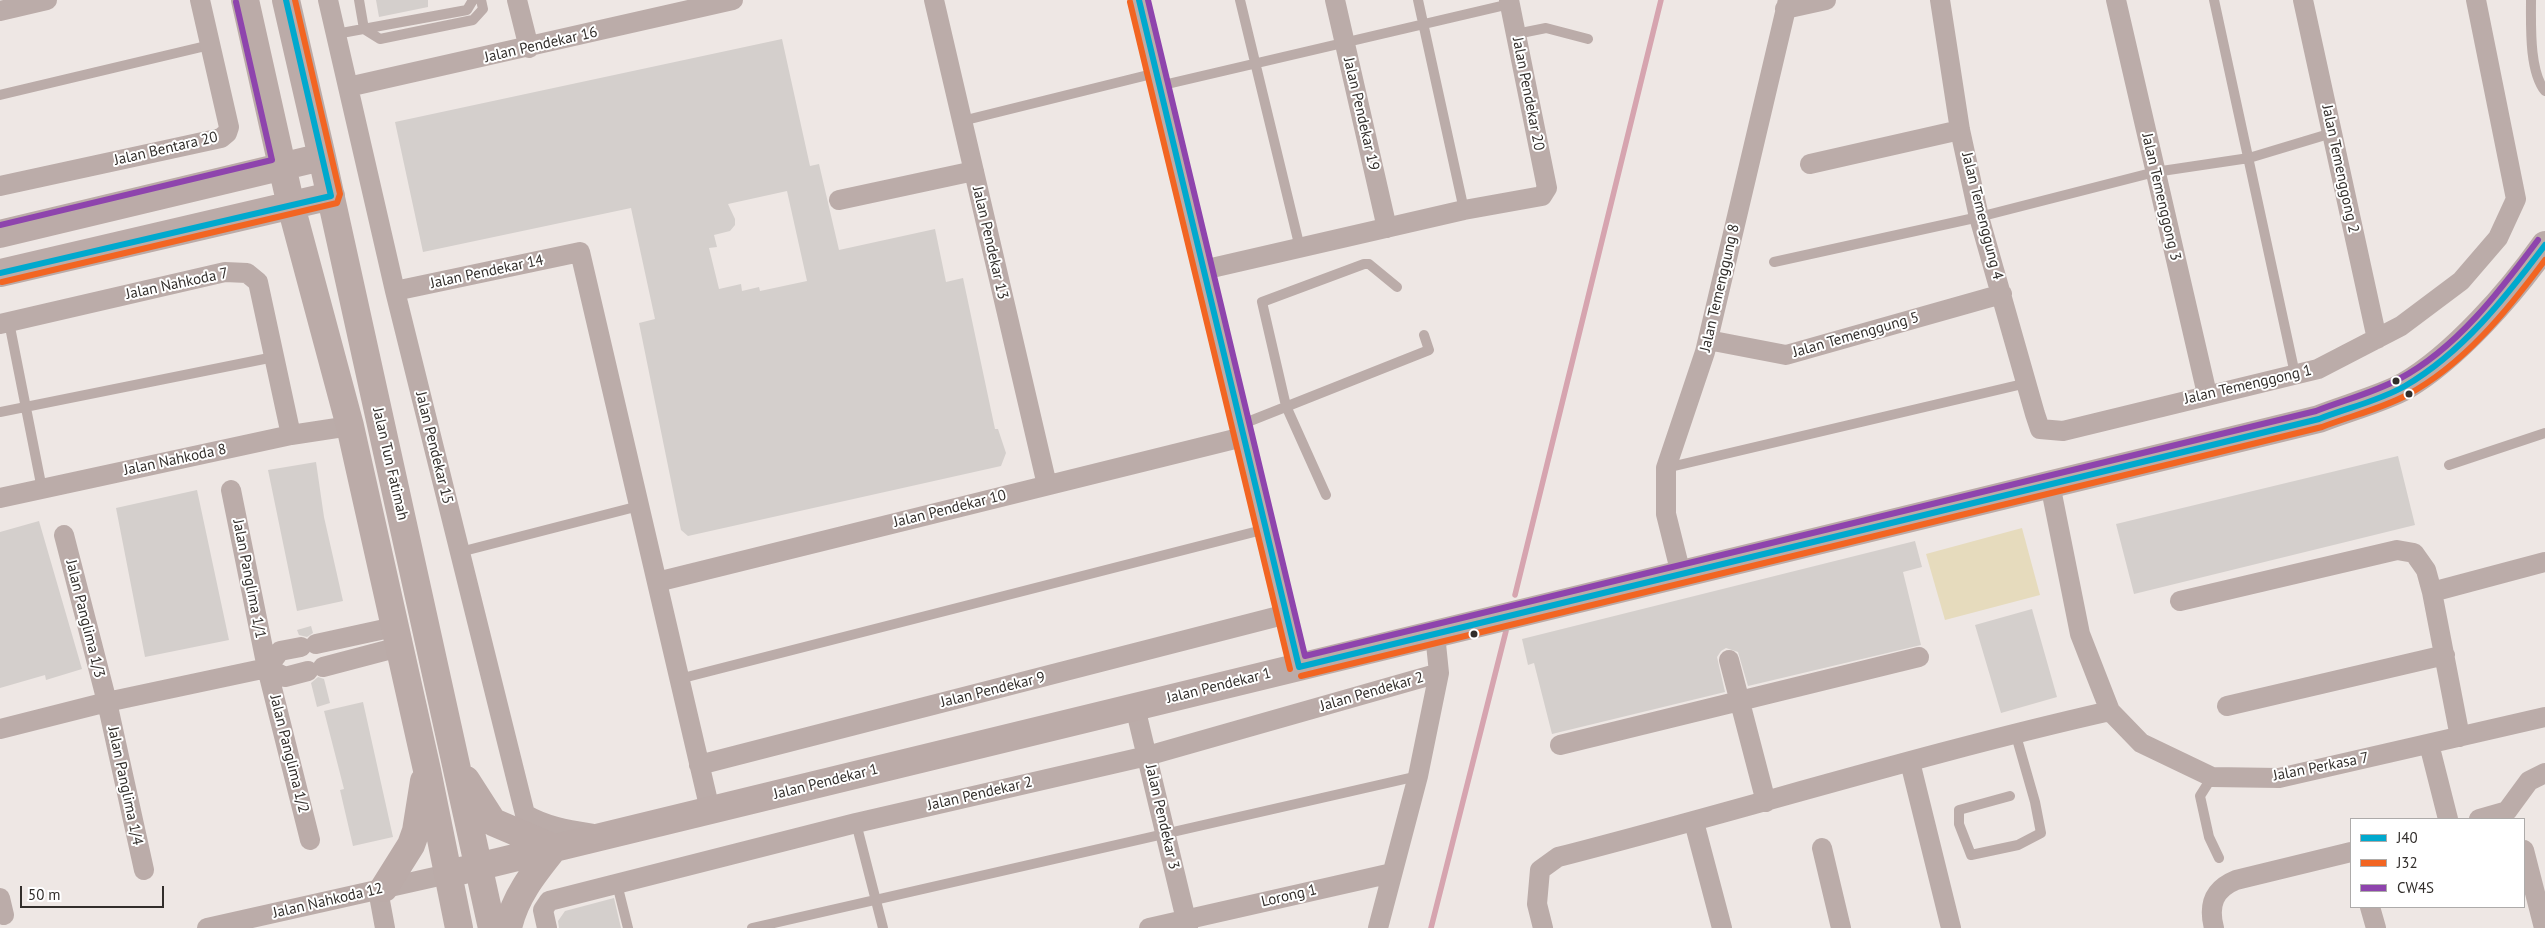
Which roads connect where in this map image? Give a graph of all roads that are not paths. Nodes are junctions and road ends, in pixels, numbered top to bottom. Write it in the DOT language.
graph roads {
  1 [pos="47,0"];
  2 [pos="200,0"];
  3 [pos="245,0"];
  4 [pos="286,0"];
  5 [pos="328,0"];
  6 [pos="359,0"];
  7 [pos="473,0"];
  8 [pos="481,0"];
  9 [pos="518,0"];
  10 [pos="733,0"];
  11 [pos="934,0"];
  12 [pos="1139,0"];
  13 [pos="1240,0"];
  14 [pos="1335,0"];
  15 [pos="1418,0"];
  16 [pos="1826,0"];
  17 [pos="1940,0"];
  18 [pos="2116,0"];
  19 [pos="2214,0"];
  20 [pos="2303,0"];
  21 [pos="2476,0"];
  22 [pos="2531,0"];
  23 [pos="1509,2"];
  24 [pos="1787,5"];
  25 [pos="0,11"];
  26 [pos="1423,25"];
  27 [pos="364,29"];
  28 [pos="336,34"];
  29 [pos="1516,34"];
  30 [pos="1588,39"];
  31 [pos="1345,44"];
  32 [pos="210,45"];
  33 [pos="528,48"];
  34 [pos="1254,64"];
  35 [pos="1158,80"];
  36 [pos="348,87"];
  37 [pos="2545,91"];
  38 [pos="0,94"];
  39 [pos="962,122"];
  40 [pos="1960,130"];
  41 [pos="2332,133"];
  42 [pos="322,156"];
  43 [pos="2249,158"];
  44 [pos="1810,164"];
  45 [pos="282,166"];
  46 [pos="974,171"];
  47 [pos="2156,172"];
  48 [pos="0,186"];
  49 [pos="331,196"];
  50 [pos="839,200"];
  51 [pos="291,206"];
  52 [pos="1464,210"];
  53 [pos="1980,217"];
  54 [pos="1387,228"];
  55 [pos="0,234"];
  56 [pos="1300,248"];
  57 [pos="2542,257"];
  58 [pos="1774,262"];
  59 [pos="1203,270"];
  60 [pos="0,272"];
  61 [pos="1397,287"];
  62 [pos="395,291"];
  63 [pos="2002,294"];
  64 [pos="5,323"];
  65 [pos="1424,335"];
  66 [pos="2377,339"];
  67 [pos="1708,340"];
  68 [pos="274,357"];
  69 [pos="2295,374"];
  70 [pos="2027,383"];
  71 [pos="2207,394"];
  72 [pos="27,406"];
  73 [pos="1286,406"];
  74 [pos="0,412"];
  75 [pos="350,426"];
  76 [pos="2040,429"];
  77 [pos="1241,431"];
  78 [pos="2545,433"];
  79 [pos="291,435"];
  80 [pos="2449,465"];
  81 [pos="1666,468"];
  82 [pos="2050,484"];
  83 [pos="1046,485"];
  84 [pos="42,489"];
  85 [pos="231,490"];
  86 [pos="1326,495"];
  87 [pos="0,498"];
  88 [pos="639,506"];
  89 [pos="1266,529"];
  90 [pos="64,535"];
  91 [pos="408,543"];
  92 [pos="460,552"];
  93 [pos="2545,562"];
  94 [pos="1681,574"];
  95 [pos="657,582"];
  96 [pos="2432,592"];
  97 [pos="2180,601"];
  98 [pos="1286,614"];
  99 [pos="1435,634"];
  100 [pos="397,637"];
  101 [pos="2445,655"];
  102 [pos="1919,657"];
  103 [pos="1729,660"];
  104 [pos="1299,667"];
  105 [pos="267,668"];
  106 [pos="1439,673"];
  107 [pos="680,679"];
  108 [pos="1740,701"];
  109 [pos="107,702"];
  110 [pos="2227,706"];
  111 [pos="1135,707"];
  112 [pos="2110,711"];
  113 [pos="2545,717"];
  114 [pos="0,729"];
  115 [pos="2015,732"];
  116 [pos="2460,737"];
  117 [pos="2429,744"];
  118 [pos="1560,745"];
  119 [pos="1147,756"];
  120 [pos="456,762"];
  121 [pos="1910,762"];
  122 [pos="700,765"];
  123 [pos="427,770"];
  124 [pos="2545,773"];
  125 [pos="1418,776"];
  126 [pos="2212,778"];
  127 [pos="2010,796"];
  128 [pos="1766,802"];
  129 [pos="710,810"];
  130 [pos="2514,812"];
  131 [pos="2448,818"];
  132 [pos="2482,818"];
  133 [pos="1694,822"];
  134 [pos="856,823"];
  135 [pos="1165,832"];
  136 [pos="604,836"];
  137 [pos="310,840"];
  138 [pos="554,848"];
  139 [pos="1822,848"];
  140 [pos="2350,852"];
  141 [pos="2525,854"];
  142 [pos="2219,858"];
  143 [pos="478,867"];
  144 [pos="144,870"];
  145 [pos="1392,873"];
  146 [pos="448,874"];
  147 [pos="617,884"];
  148 [pos="381,889"];
  149 [pos="875,899"];
  150 [pos="2370,908"];
  151 [pos="1187,923"];
  152 [pos="207,928"];
  153 [pos="385,928"];
  154 [pos="459,928"];
  155 [pos="492,928"];
  156 [pos="508,928"];
  157 [pos="547,928"];
  158 [pos="628,928"];
  159 [pos="752,928"];
  160 [pos="883,928"];
  161 [pos="1149,928"];
  162 [pos="1378,928"];
  163 [pos="1543,928"];
  164 [pos="1722,928"];
  165 [pos="1841,928"];
  166 [pos="1952,928"];
  167 [pos="2214,928"];
  168 [pos="2376,928"];
  169 [pos="2544,928"];
  1 -- 25 [label="street"];
  2 -- 32 [label="street, Jalan Bentara 20"];
  3 -- 45 [label="main road, Jalan Tun Fatimah"];
  4 -- 42 [label="main road, Jalan Tun Fatimah"];
  5 -- 28 [label="street, Jalan Pendekar 15"];
  6 -- 27 [label="lane"];
  7 -- 27 [label="lane"];
  8 -- 27 [label="lane"];
  9 -- 33 [label="street"];
  10 -- 33 [label="street, Jalan Pendekar 16"];
  11 -- 39 [label="street, Jalan Pendekar 13"];
  12 -- 35 [label="street"];
  13 -- 34 [label="lane"];
  14 -- 31 [label="street, Jalan Pendekar 19"];
  15 -- 26 [label="lane"];
  16 -- 24 [label="street"];
  17 -- 40 [label="street, Jalan Temenggung 4"];
  18 -- 47 [label="street, Jalan Temenggong 3"];
  19 -- 43 [label="lane"];
  20 -- 41 [label="street, Jalan Temenggong 2"];
  21 -- 66 [label="street, Jalan Temenggong 1"];
  22 -- 37 [label="lane"];
  23 -- 26 [label="lane"];
  23 -- 29 [label="street, Jalan Pendekar 20"];
  24 -- 67 [label="street, Jalan Temenggung 8"];
  26 -- 31 [label="lane"];
  26 -- 52 [label="lane"];
  27 -- 28 [label="lane"];
  28 -- 36 [label="street, Jalan Pendekar 15"];
  29 -- 30 [label="lane"];
  29 -- 52 [label="street, Jalan Pendekar 20"];
  31 -- 34 [label="lane"];
  31 -- 54 [label="street, Jalan Pendekar 19"];
  32 -- 38 [label="lane"];
  32 -- 48 [label="street, Jalan Bentara 20"];
  33 -- 36 [label="street, Jalan Pendekar 16"];
  34 -- 35 [label="lane"];
  34 -- 56 [label="lane"];
  35 -- 39 [label="lane"];
  35 -- 59 [label="street"];
  36 -- 62 [label="street, Jalan Pendekar 15"];
  39 -- 46 [label="street, Jalan Pendekar 13"];
  40 -- 44 [label="street"];
  40 -- 53 [label="street, Jalan Temenggung 4"];
  41 -- 43 [label="lane"];
  41 -- 66 [label="street, Jalan Temenggong 2"];
  42 -- 45 [label="main road"];
  42 -- 49 [label="main road, Jalan Tun Fatimah"];
  43 -- 47 [label="lane"];
  43 -- 69 [label="lane"];
  45 -- 51 [label="main road, Jalan Tun Fatimah"];
  45 -- 55 [label="main road"];
  46 -- 50 [label="street"];
  46 -- 83 [label="street, Jalan Pendekar 13"];
  47 -- 53 [label="lane"];
  47 -- 71 [label="street, Jalan Temenggong 3"];
  49 -- 51 [label="main road"];
  49 -- 91 [label="main road, Jalan Tun Fatimah"];
  51 -- 60 [label="main road"];
  51 -- 75 [label="main road, Jalan Tun Fatimah"];
  52 -- 54 [label="street"];
  53 -- 58 [label="lane"];
  53 -- 63 [label="street, Jalan Temenggung 4"];
  54 -- 56 [label="street"];
  56 -- 59 [label="street"];
  57 -- 82 [label="main road, Jalan Pendekar 1"];
  59 -- 77 [label="street"];
  61 -- 73 [label="lane"];
  62 -- 88 [label="street, Jalan Pendekar 14"];
  62 -- 92 [label="street, Jalan Pendekar 15"];
  63 -- 67 [label="street, Jalan Temenggung 5"];
  63 -- 70 [label="street, Jalan Temenggung 4"];
  64 -- 68 [label="street, Jalan Nahkoda 7"];
  64 -- 72 [label="lane"];
  65 -- 73 [label="lane"];
  66 -- 69 [label="street, Jalan Temenggong 1"];
  67 -- 81 [label="street, Jalan Temenggung 8"];
  68 -- 72 [label="lane"];
  68 -- 79 [label="street, Jalan Nahkoda 7"];
  69 -- 71 [label="street, Jalan Temenggong 1"];
  70 -- 76 [label="street, Jalan Temenggung 4"];
  70 -- 81 [label="lane"];
  71 -- 76 [label="street, Jalan Temenggong 1"];
  72 -- 74 [label="lane"];
  72 -- 84 [label="lane"];
  73 -- 77 [label="lane"];
  73 -- 86 [label="lane"];
  75 -- 79 [label="street, Jalan Nahkoda 8"];
  75 -- 100 [label="main road, Jalan Tun Fatimah"];
  77 -- 83 [label="street, Jalan Pendekar 10"];
  77 -- 89 [label="street"];
  78 -- 80 [label="lane"];
  79 -- 84 [label="street, Jalan Nahkoda 8"];
  81 -- 94 [label="street, Jalan Temenggung 8"];
  82 -- 94 [label="main road, Jalan Pendekar 1"];
  82 -- 112 [label="street, Jalan Perkasa 7"];
  83 -- 95 [label="street, Jalan Pendekar 10"];
  84 -- 87 [label="street, Jalan Nahkoda 8"];
  85 -- 105 [label="street, Jalan Panglima 1/1"];
  88 -- 92 [label="lane"];
  88 -- 95 [label="street"];
  89 -- 98 [label="street"];
  89 -- 107 [label="lane"];
  90 -- 109 [label="street, Jalan Panglima 1/3"];
  91 -- 100 [label="main road"];
  91 -- 120 [label="main road, Jalan Tun Fatimah"];
  92 -- 136 [label="street, Jalan Pendekar 15"];
  93 -- 96 [label="street"];
  94 -- 99 [label="main road, Jalan Pendekar 1"];
  95 -- 107 [label="street"];
  96 -- 97 [label="street"];
  96 -- 101 [label="street"];
  98 -- 104 [label="street"];
  98 -- 122 [label="street, Jalan Pendekar 9"];
  99 -- 104 [label="main road, Jalan Pendekar 1"];
  99 -- 106 [label="street"];
  100 -- 105 [label="street"];
  100 -- 105 [label="street"];
  100 -- 123 [label="main road, Jalan Tun Fatimah"];
  101 -- 110 [label="street"];
  101 -- 116 [label="street"];
  102 -- 108 [label="street"];
  103 -- 108 [label="street"];
  104 -- 111 [label="main road, Jalan Pendekar 1"];
  105 -- 109 [label="street"];
  105 -- 137 [label="street, Jalan Panglima 1/2"];
  106 -- 119 [label="street, Jalan Pendekar 2"];
  106 -- 125 [label="street"];
  107 -- 122 [label="street"];
  108 -- 118 [label="street"];
  108 -- 128 [label="street"];
  109 -- 114 [label="street"];
  109 -- 144 [label="street, Jalan Panglima 1/4"];
  111 -- 119 [label="street, Jalan Pendekar 3"];
  111 -- 129 [label="main road, Jalan Pendekar 1"];
  112 -- 115 [label="street"];
  112 -- 126 [label="street, Jalan Perkasa 7"];
  113 -- 116 [label="street, Jalan Perkasa 7"];
  115 -- 121 [label="street"];
  115 -- 127 [label="lane"];
  116 -- 117 [label="street, Jalan Perkasa 7"];
  117 -- 126 [label="street, Jalan Perkasa 7"];
  117 -- 131 [label="street"];
  119 -- 134 [label="street, Jalan Pendekar 2"];
  119 -- 135 [label="street, Jalan Pendekar 3"];
  120 -- 138 [label="main road"];
  120 -- 143 [label="main road, Jalan Tun Fatimah"];
  121 -- 128 [label="street"];
  121 -- 166 [label="street"];
  122 -- 129 [label="street"];
  123 -- 146 [label="main road, Jalan Tun Fatimah"];
  123 -- 148 [label="main road"];
  124 -- 130 [label="street"];
  125 -- 135 [label="lane"];
  125 -- 145 [label="street"];
  126 -- 142 [label="lane"];
  128 -- 133 [label="street"];
  129 -- 136 [label="main road, Jalan Pendekar 1"];
  130 -- 132 [label="street"];
  133 -- 163 [label="street"];
  133 -- 164 [label="street"];
  134 -- 147 [label="street, Jalan Pendekar 2"];
  134 -- 149 [label="lane"];
  135 -- 149 [label="lane"];
  135 -- 151 [label="street, Jalan Pendekar 3"];
  136 -- 138 [label="main road, Jalan Pendekar 1"];
  138 -- 143 [label="main road, Jalan Pendekar 1"];
  138 -- 156 [label="main road"];
  139 -- 165 [label="street"];
  140 -- 167 [label="street"];
  141 -- 169 [label="street"];
  143 -- 146 [label="main road, Jalan Pendekar 1"];
  143 -- 155 [label="main road, Jalan Tun Fatimah"];
  145 -- 151 [label="street, Lorong 1"];
  145 -- 162 [label="street"];
  146 -- 148 [label="street, Jalan Nahkoda 12"];
  146 -- 154 [label="main road, Jalan Tun Fatimah"];
  147 -- 157 [label="street, Jalan Pendekar 2"];
  147 -- 158 [label="lane"];
  148 -- 152 [label="street, Jalan Nahkoda 12"];
  148 -- 153 [label="street"];
  149 -- 159 [label="lane"];
  149 -- 160 [label="lane"];
  150 -- 168 [label="street"];
  151 -- 161 [label="street, Lorong 1"];
}
